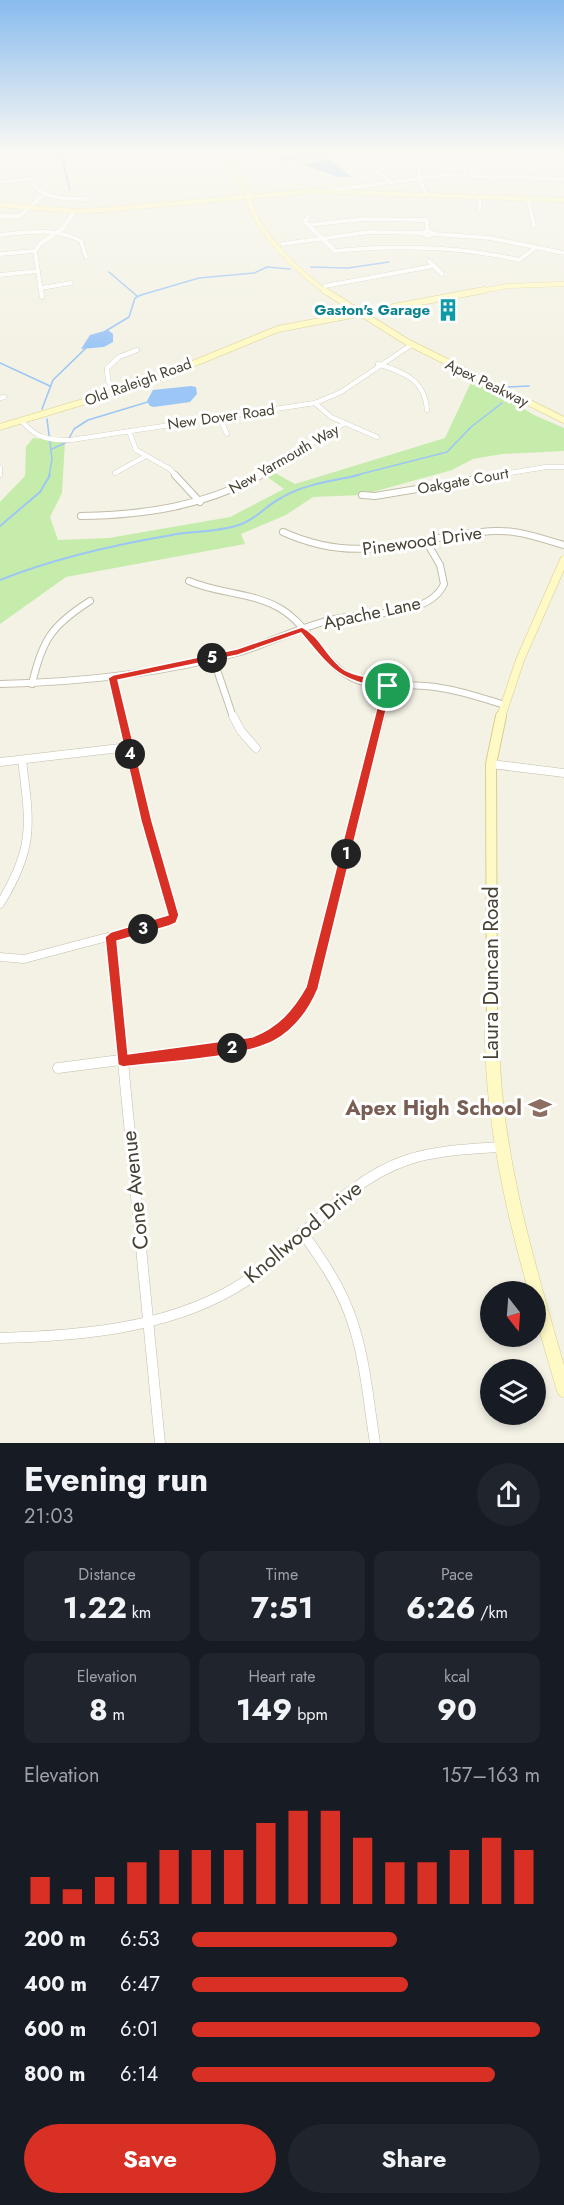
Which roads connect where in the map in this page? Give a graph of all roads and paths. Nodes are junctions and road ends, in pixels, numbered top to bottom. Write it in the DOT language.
graph roads {
  1 [pos="69,217"];
  2 [pos="257,217"];
  3 [pos="307,217"];
  4 [pos="532,217"];
  5 [pos="387,219"];
  6 [pos="308,225"];
  7 [pos="534,226"];
  8 [pos="385,232"];
  9 [pos="55,234"];
  10 [pos="427,234"];
  11 [pos="0,235"];
  12 [pos="321,238"];
  13 [pos="279,244"];
  14 [pos="384,246"];
  15 [pos="426,248"];
  16 [pos="535,248"];
  17 [pos="35,251"];
  18 [pos="564,253"];
  19 [pos="0,254"];
  20 [pos="86,257"];
  21 [pos="429,261"];
  22 [pos="434,266"];
  23 [pos="38,271"];
  24 [pos="442,274"];
  25 [pos="0,275"];
  26 [pos="71,283"];
  27 [pos="564,284"];
  28 [pos="325,286"];
  29 [pos="41,288"];
  30 [pos="42,297"];
  31 [pos="358,313"];
  32 [pos="411,345"];
  33 [pos="137,350"];
  34 [pos="378,364"];
  35 [pos="117,392"];
  36 [pos="315,403"];
  37 [pos="426,410"];
  38 [pos="220,418"];
  39 [pos="564,420"];
  40 [pos="22,421"];
  41 [pos="345,423"];
  42 [pos="0,427"];
  43 [pos="129,431"];
  44 [pos="227,434"];
  45 [pos="377,437"];
  46 [pos="144,457"];
  47 [pos="564,467"];
  48 [pos="0,468"];
  49 [pos="115,473"];
  50 [pos="0,475"];
  51 [pos="362,495"];
  52 [pos="200,502"];
  53 [pos="81,516"];
  54 [pos="283,532"];
  55 [pos="426,541"];
  56 [pos="564,545"];
  57 [pos="564,560"];
  58 [pos="189,581"];
  59 [pos="90,602"];
  60 [pos="302,630"];
  61 [pos="213,658"];
  62 [pos="113,678"];
  63 [pos="0,684"];
  64 [pos="32,684"];
  65 [pos="388,686"];
  66 [pos="505,705"];
  67 [pos="129,747"];
  68 [pos="256,748"];
  69 [pos="22,760"];
  70 [pos="0,762"];
  71 [pos="491,764"];
  72 [pos="564,773"];
  73 [pos="0,904"];
  74 [pos="111,937"];
  75 [pos="0,957"];
  76 [pos="123,1061"];
  77 [pos="58,1068"];
  78 [pos="501,1147"];
  79 [pos="302,1233"];
  80 [pos="148,1319"];
  81 [pos="0,1338"];
  82 [pos="564,1390"];
  83 [pos="160,1443"];
  84 [pos="375,1443"];
  1 -- 9 [label="street"];
  2 -- 13 [label="main road, Apex Peakway"];
  3 -- 6 [label="street"];
  4 -- 7 [label="street"];
  5 -- 6 [label="street"];
  5 -- 8 [label="street"];
  5 -- 10 [label="street"];
  6 -- 12 [label="street"];
  8 -- 10 [label="street"];
  8 -- 12 [label="street"];
  8 -- 14 [label="street"];
  9 -- 11 [label="street"];
  9 -- 17 [label="street"];
  9 -- 20 [label="street"];
  10 -- 15 [label="street"];
  10 -- 16 [label="street"];
  12 -- 13 [label="street"];
  12 -- 14 [label="street"];
  13 -- 28 [label="main road, Apex Peakway"];
  13 -- 31 [label="main road, Apex Peakway"];
  14 -- 15 [label="street"];
  15 -- 16 [label="street"];
  16 -- 18 [label="street"];
  17 -- 19 [label="street"];
  17 -- 23 [label="street"];
  21 -- 22 [label="street"];
  22 -- 24 [label="street"];
  22 -- 28 [label="street"];
  23 -- 25 [label="street"];
  23 -- 29 [label="street"];
  26 -- 29 [label="street"];
  27 -- 31 [label="main road, Old Raleigh Road"];
  28 -- 31 [label="main road, Apex Peakway"];
  29 -- 30 [label="street"];
  31 -- 32 [label="main road, Apex Peakway"];
  31 -- 35 [label="main road, Old Raleigh Road"];
  32 -- 34 [label="street, New Dover Road"];
  32 -- 39 [label="main road, Apex Peakway"];
  33 -- 35 [label="street"];
  34 -- 36 [label="street, New Dover Road"];
  34 -- 37 [label="street"];
  35 -- 40 [label="main road, Old Raleigh Road"];
  36 -- 38 [label="street, New Dover Road"];
  36 -- 41 [label="street"];
  38 -- 43 [label="street, New Dover Road"];
  38 -- 44 [label="street"];
  40 -- 42 [label="main road, Old Raleigh Road"];
  40 -- 43 [label="street, New Dover Road"];
  41 -- 45 [label="street"];
  41 -- 52 [label="street, New Yarmouth Way"];
  43 -- 46 [label="street"];
  46 -- 49 [label="street"];
  46 -- 52 [label="street"];
  47 -- 51 [label="street, Oakgate Court"];
  48 -- 50 [label="street"];
  52 -- 53 [label="street, New Yarmouth Way"];
  54 -- 55 [label="street, Pinewood Drive"];
  55 -- 56 [label="street, Pinewood Drive"];
  55 -- 60 [label="street, Apache Lane"];
  57 -- 66 [label="main road, Laura Duncan Road"];
  58 -- 60 [label="street"];
  59 -- 64 [label="street"];
  60 -- 61 [label="street, Apache Lane"];
  60 -- 65 [label="street"];
  61 -- 62 [label="street, Apache Lane"];
  61 -- 68 [label="street"];
  62 -- 64 [label="street, Apache Lane"];
  62 -- 67 [label="street"];
  63 -- 64 [label="street, Apache Lane"];
  65 -- 66 [label="street"];
  65 -- 76 [label="street"];
  66 -- 71 [label="main road, Laura Duncan Road"];
  67 -- 69 [label="street"];
  67 -- 74 [label="street"];
  69 -- 70 [label="street"];
  69 -- 73 [label="street"];
  71 -- 72 [label="street"];
  71 -- 78 [label="main road, Laura Duncan Road"];
  74 -- 75 [label="street"];
  74 -- 76 [label="street, Cone Avenue"];
  76 -- 77 [label="street"];
  76 -- 80 [label="street, Cone Avenue"];
  78 -- 79 [label="street, Knollwood Drive"];
  78 -- 82 [label="main road, Laura Duncan Road"];
  79 -- 80 [label="street, Knollwood Drive"];
  79 -- 84 [label="street"];
  80 -- 81 [label="street, Knollwood Drive"];
  80 -- 83 [label="street, Cone Avenue"];
}
